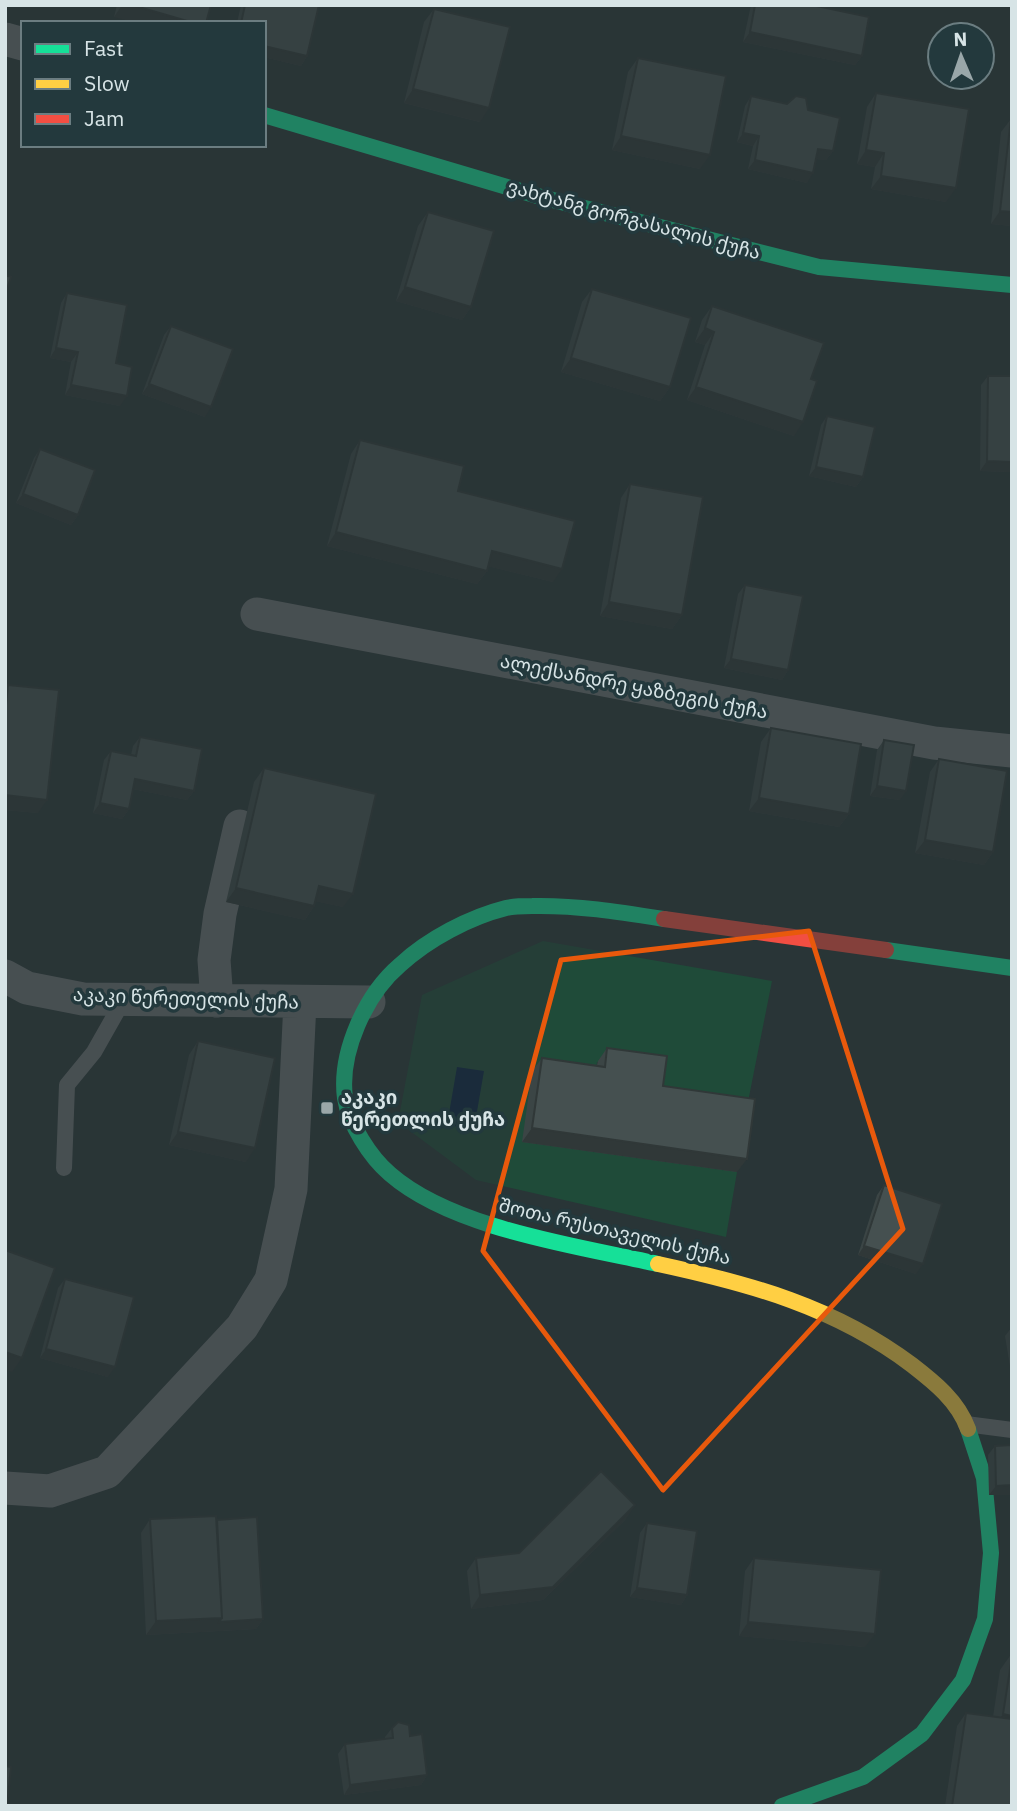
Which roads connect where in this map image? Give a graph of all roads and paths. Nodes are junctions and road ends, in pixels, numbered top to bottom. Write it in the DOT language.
graph roads {
  1 [pos="266,116"];
  2 [pos="1012,285"];
  3 [pos="257,614"];
  4 [pos="1012,751"];
  5 [pos="240,826"];
  6 [pos="1012,968"];
  7 [pos="5,976"];
  8 [pos="124,999"];
  9 [pos="217,1001"];
  10 [pos="300,1002"];
  11 [pos="369,1002"];
  12 [pos="64,1168"];
  13 [pos="966,1424"];
  14 [pos="1012,1430"];
  15 [pos="5,1488"];
  16 [pos="782,1806"];
  1 -- 2 [label="main road, ვახტანგ გორგასალის ქუჩა"];
  3 -- 4 [label="street, ალექსანდრე ყაზბეგის ქუჩა"];
  5 -- 9 [label="street"];
  6 -- 11 [label="main road, შოთა რუსთაველის ქუჩა"];
  7 -- 8 [label="street, აკაკი წერეთელის ქუჩა"];
  8 -- 9 [label="street, აკაკი წერეთელის ქუჩა"];
  8 -- 12 [label="lane"];
  9 -- 10 [label="street, აკაკი წერეთელის ქუჩა"];
  10 -- 11 [label="street, აკაკი წერეთელის ქუჩა"];
  10 -- 15 [label="street"];
  11 -- 13 [label="main road, შოთა რუსთაველის ქუჩა"];
  13 -- 14 [label="lane"];
  13 -- 16 [label="main road, შოთა რუსთაველის ქუჩა"];
}
